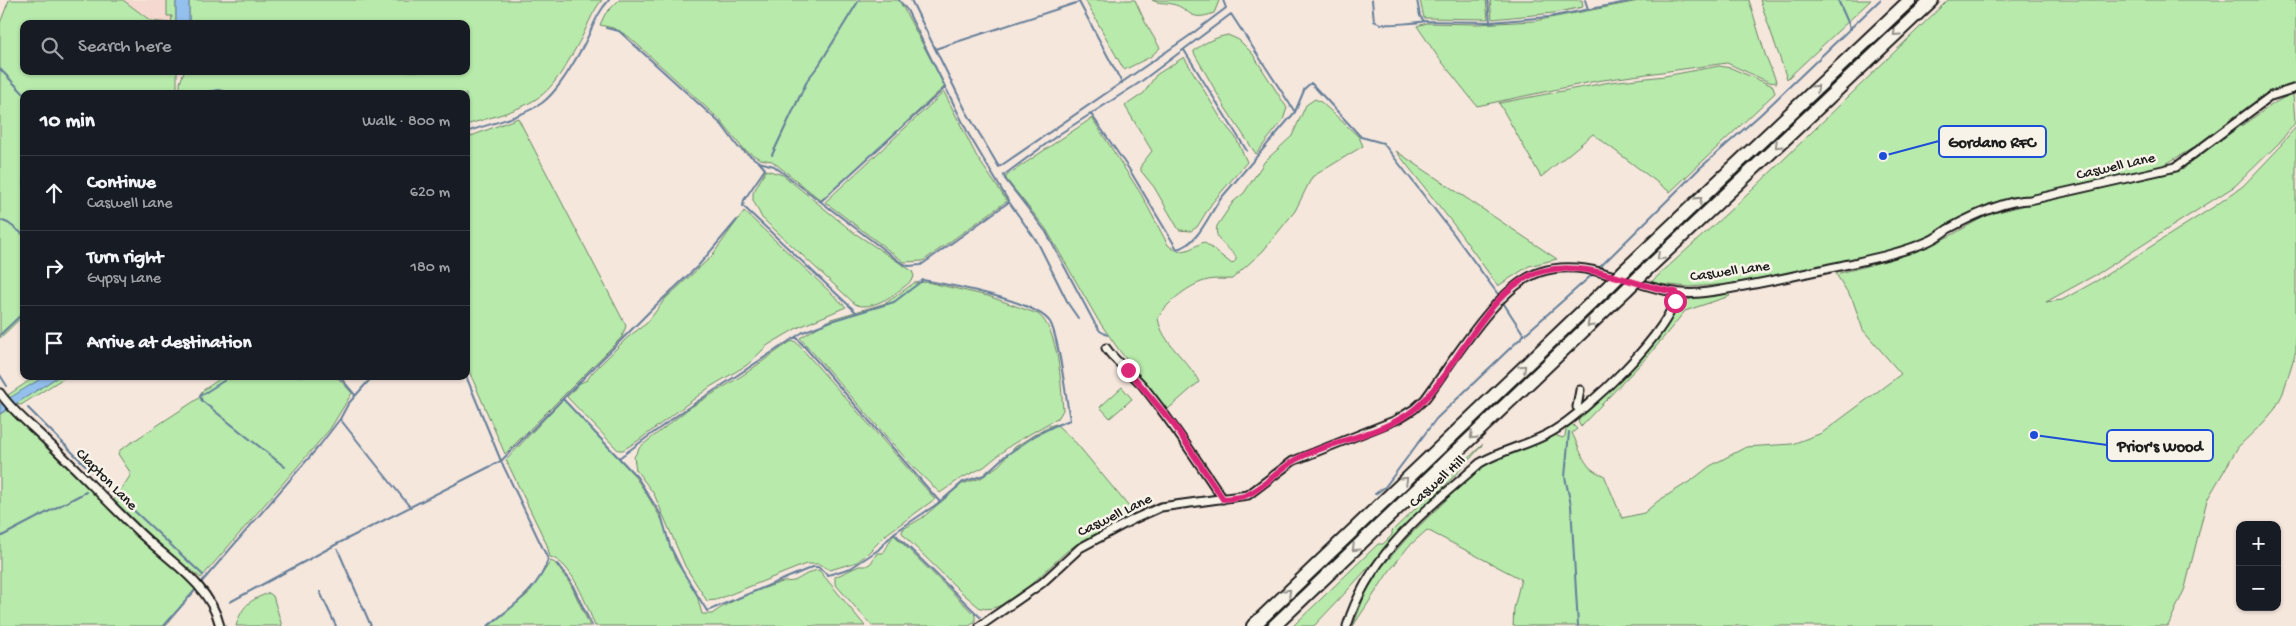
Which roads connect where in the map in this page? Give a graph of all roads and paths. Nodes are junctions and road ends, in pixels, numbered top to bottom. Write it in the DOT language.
graph roads {
  1 [pos="1910,0"];
  2 [pos="1932,0"];
  3 [pos="2296,88"];
  4 [pos="1676,292"];
  5 [pos="1106,348"];
  6 [pos="1,395"];
  7 [pos="1590,403"];
  8 [pos="1577,407"];
  9 [pos="1223,499"];
  10 [pos="220,626"];
  11 [pos="980,626"];
  12 [pos="1253,626"];
  13 [pos="1274,626"];
  14 [pos="1348,626"];
  12 -- 1 [label="highway, one-way, bridge"];
  2 -- 13 [label="highway, one-way, bridge"];
  3 -- 4 [label="street, Caswell Lane"];
  4 -- 7 [label="street, Caswell Hill"];
  4 -- 9 [label="street, Caswell Lane"];
  5 -- 9 [label="street"];
  6 -- 10 [label="street, Clapton Lane"];
  7 -- 8 [label="street"];
  7 -- 14 [label="street, Caswell Hill"];
  9 -- 11 [label="street, Caswell Lane"];
}
